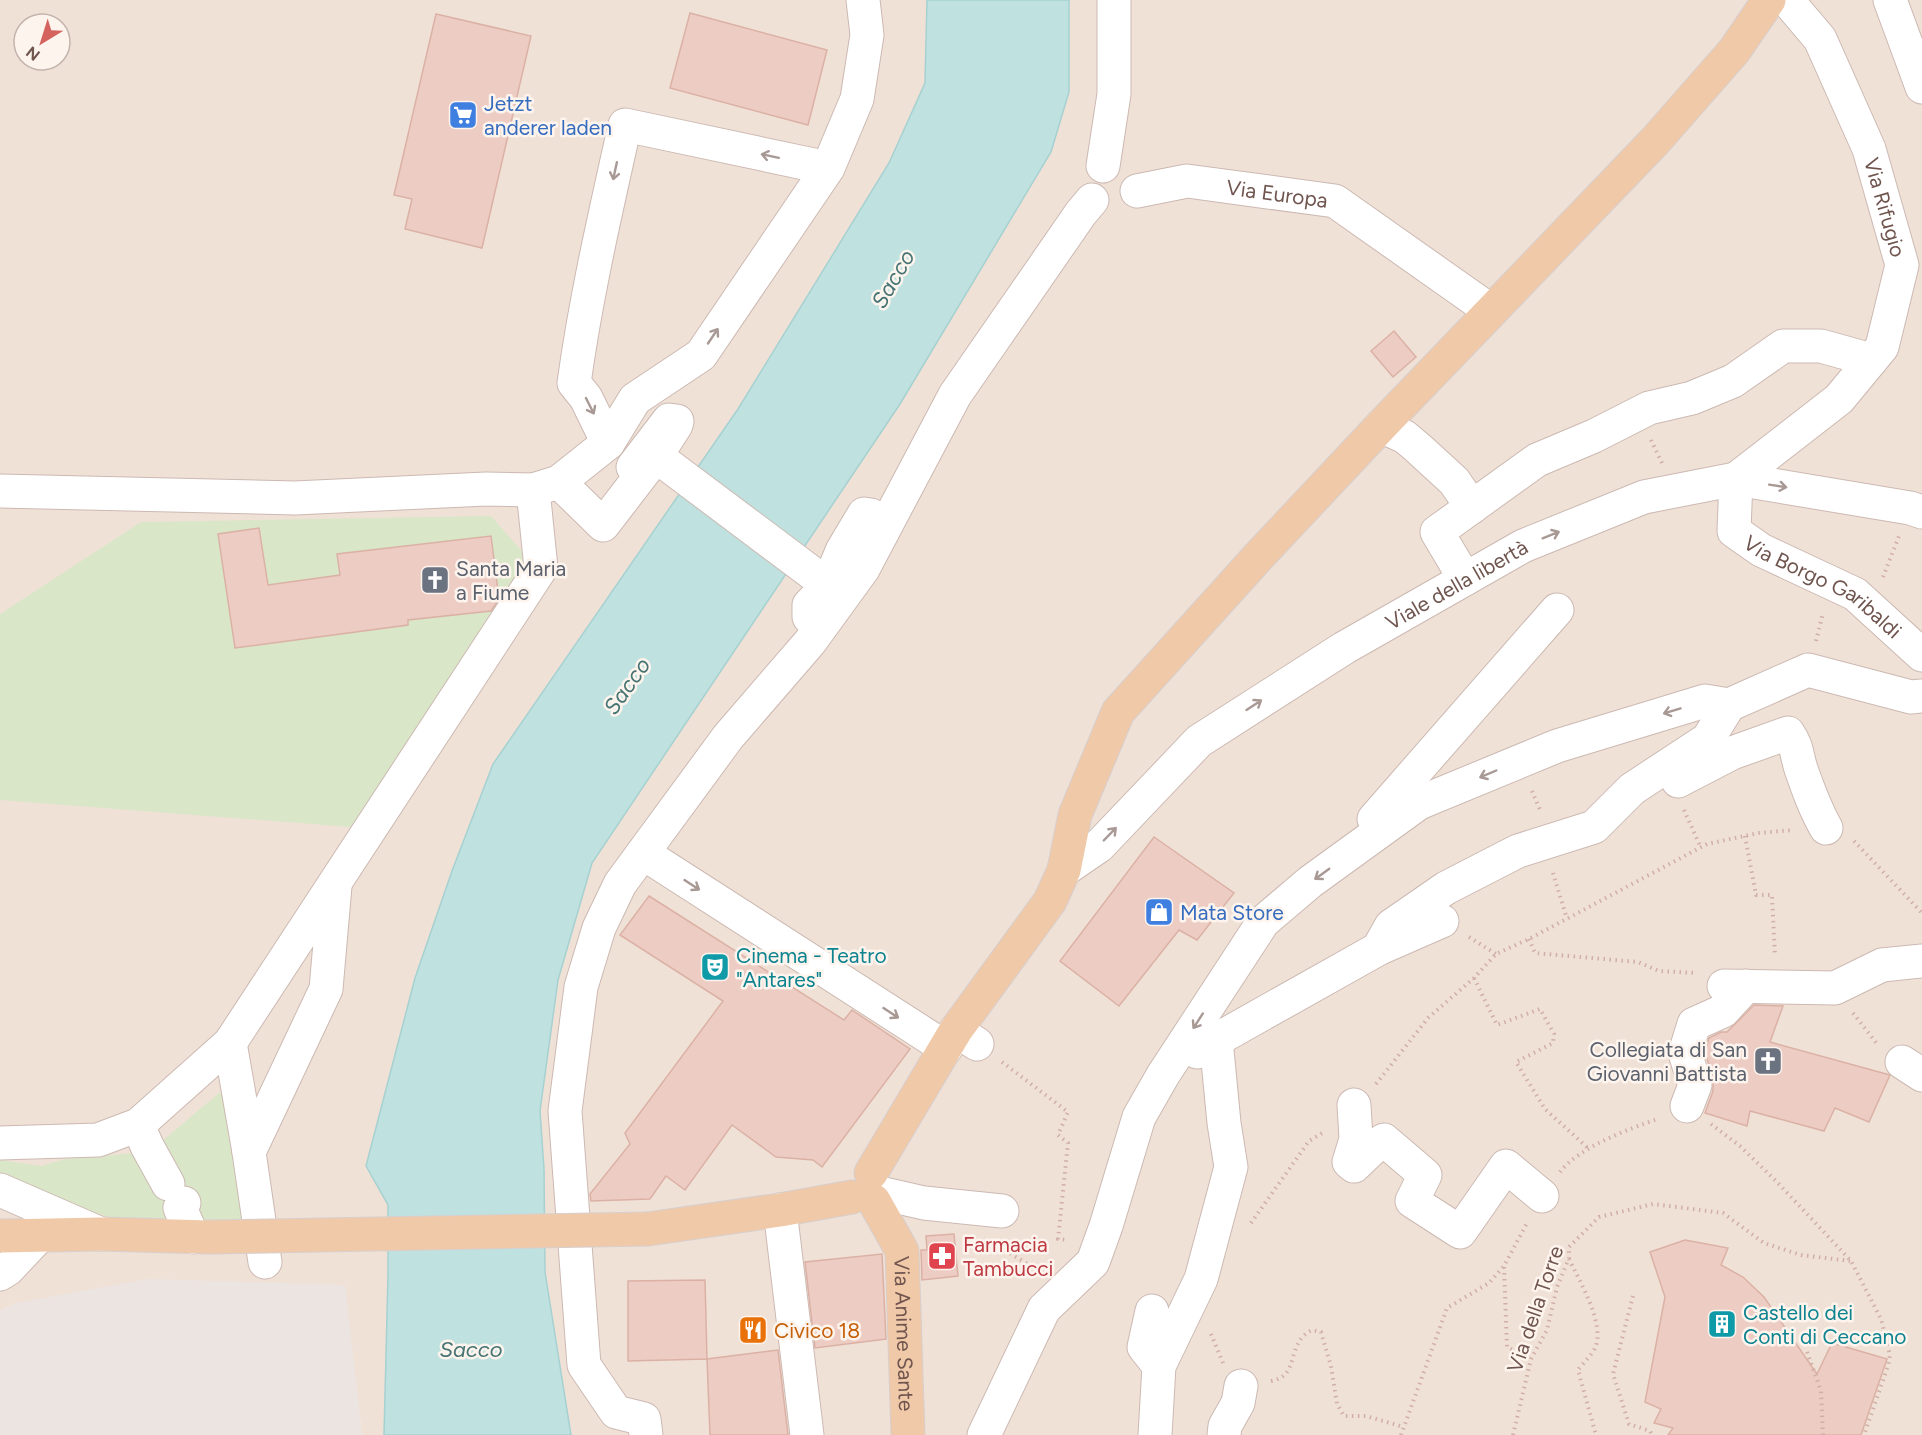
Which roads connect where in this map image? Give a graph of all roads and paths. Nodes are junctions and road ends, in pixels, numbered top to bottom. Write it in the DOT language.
graph roads {
  1 [pos="863,0"];
  2 [pos="1114,0"];
  3 [pos="1769,0"];
  4 [pos="1787,0"];
  5 [pos="1890,0"];
  6 [pos="1922,87"];
  7 [pos="1103,166"];
  8 [pos="828,168"];
  9 [pos="1137,191"];
  10 [pos="1092,200"];
  11 [pos="1911,276"];
  12 [pos="1491,311"];
  13 [pos="1871,360"];
  14 [pos="1639,413"];
  15 [pos="1381,426"];
  16 [pos="608,443"];
  17 [pos="1736,478"];
  18 [pos="546,486"];
  19 [pos="0,491"];
  20 [pos="1675,491"];
  21 [pos="1472,507"];
  22 [pos="1916,510"];
  23 [pos="863,569"];
  24 [pos="821,579"];
  25 [pos="1465,579"];
  26 [pos="1863,601"];
  27 [pos="1557,610"];
  28 [pos="810,642"];
  29 [pos="1922,654"];
  30 [pos="1808,670"];
  31 [pos="1922,696"];
  32 [pos="1729,705"];
  33 [pos="1518,761"];
  34 [pos="1672,784"];
  35 [pos="1615,806"];
  36 [pos="1826,828"];
  37 [pos="1746,836"];
  38 [pos="1548,841"];
  39 [pos="1357,848"];
  40 [pos="1701,848"];
  41 [pos="643,853"];
  42 [pos="1064,870"];
  43 [pos="335,884"];
  44 [pos="1922,913"];
  45 [pos="1567,919"];
  46 [pos="1442,921"];
  47 [pos="1529,939"];
  48 [pos="1378,949"];
  49 [pos="1922,961"];
  50 [pos="1474,978"];
  51 [pos="1749,986"];
  52 [pos="1850,1009"];
  53 [pos="960,1040"];
  54 [pos="1216,1040"];
  55 [pos="230,1043"];
  56 [pos="1912,1068"];
  57 [pos="1163,1075"];
  58 [pos="1354,1106"];
  59 [pos="1687,1106"];
  60 [pos="138,1125"];
  61 [pos="0,1143"];
  62 [pos="1589,1149"];
  63 [pos="249,1152"];
  64 [pos="0,1190"];
  65 [pos="869,1191"];
  66 [pos="1542,1196"];
  67 [pos="780,1210"];
  68 [pos="1002,1211"];
  69 [pos="1247,1228"];
  70 [pos="101,1234"];
  71 [pos="40,1235"];
  72 [pos="0,1236"];
  73 [pos="201,1237"];
  74 [pos="1065,1250"];
  75 [pos="1569,1258"];
  76 [pos="1851,1261"];
  77 [pos="265,1262"];
  78 [pos="1504,1266"];
  79 [pos="0,1274"];
  80 [pos="1048,1277"];
  81 [pos="1632,1296"];
  82 [pos="1152,1311"];
  83 [pos="1209,1329"];
  84 [pos="1807,1353"];
  85 [pos="1531,1359"];
  86 [pos="1159,1366"];
  87 [pos="1241,1386"];
  88 [pos="645,1427"];
  89 [pos="1404,1427"];
  90 [pos="807,1435"];
  91 [pos="908,1435"];
  92 [pos="984,1435"];
  93 [pos="1155,1435"];
  94 [pos="1224,1435"];
  95 [pos="1401,1435"];
  96 [pos="1513,1435"];
  97 [pos="1596,1435"];
  98 [pos="1652,1435"];
  99 [pos="1823,1435"];
  100 [pos="1864,1435"];
  1 -- 8 [label="street"];
  2 -- 7 [label="street"];
  3 -- 12 [label="main road"];
  4 -- 11 [label="street, Via Rifugio"];
  5 -- 6 [label="street"];
  7 -- 9 [label="street"];
  7 -- 10 [label="street"];
  16 -- 8 [label="street, one-way"];
  8 -- 16 [label="street, one-way"];
  9 -- 10 [label="street"];
  9 -- 12 [label="street, Via Europa"];
  10 -- 23 [label="street"];
  11 -- 13 [label="street, Via Rifugio"];
  12 -- 15 [label="main road"];
  13 -- 14 [label="street"];
  13 -- 17 [label="street, Via Rifugio"];
  14 -- 20 [label="path"];
  14 -- 21 [label="street"];
  15 -- 21 [label="street"];
  15 -- 42 [label="main road"];
  16 -- 18 [label="street"];
  17 -- 20 [label="street, Viale della libertà"];
  17 -- 22 [label="street, Viale della libertà, one-way"];
  17 -- 26 [label="street, Via Borgo Garibaldi"];
  18 -- 19 [label="street"];
  18 -- 24 [label="street"];
  18 -- 43 [label="street"];
  25 -- 20 [label="street, Viale della libertà, one-way"];
  21 -- 25 [label="street"];
  22 -- 26 [label="path"];
  23 -- 24 [label="street"];
  23 -- 28 [label="street"];
  24 -- 28 [label="street"];
  42 -- 25 [label="street, Viale della libertà, one-way"];
  26 -- 29 [label="street, Via Borgo Garibaldi"];
  26 -- 30 [label="path"];
  27 -- 39 [label="street"];
  28 -- 41 [label="street"];
  30 -- 31 [label="street"];
  30 -- 32 [label="street"];
  32 -- 33 [label="street, one-way"];
  32 -- 35 [label="street"];
  33 -- 38 [label="path"];
  33 -- 39 [label="street, one-way"];
  34 -- 35 [label="street"];
  34 -- 36 [label="street"];
  34 -- 40 [label="path"];
  35 -- 38 [label="street"];
  36 -- 37 [label="path"];
  36 -- 44 [label="path"];
  37 -- 40 [label="path"];
  37 -- 51 [label="path"];
  38 -- 45 [label="path"];
  38 -- 48 [label="street"];
  39 -- 57 [label="street, one-way"];
  40 -- 45 [label="path"];
  41 -- 53 [label="street, one-way"];
  41 -- 88 [label="street"];
  42 -- 53 [label="main road"];
  43 -- 55 [label="street"];
  43 -- 63 [label="street"];
  45 -- 47 [label="path"];
  46 -- 48 [label="street"];
  47 -- 50 [label="path"];
  47 -- 51 [label="path"];
  48 -- 54 [label="street"];
  49 -- 51 [label="street"];
  50 -- 58 [label="path"];
  50 -- 62 [label="path"];
  51 -- 59 [label="street"];
  52 -- 56 [label="path"];
  53 -- 65 [label="main road"];
  53 -- 74 [label="path"];
  54 -- 57 [label="street"];
  54 -- 86 [label="street"];
  55 -- 60 [label="street"];
  55 -- 63 [label="street"];
  57 -- 92 [label="street"];
  58 -- 66 [label="street"];
  58 -- 69 [label="path"];
  59 -- 62 [label="path"];
  59 -- 76 [label="path"];
  60 -- 61 [label="street"];
  60 -- 73 [label="street"];
  62 -- 66 [label="path"];
  63 -- 77 [label="street"];
  64 -- 70 [label="street"];
  65 -- 67 [label="main road"];
  65 -- 68 [label="street"];
  65 -- 91 [label="main road, Via Anime Sante"];
  66 -- 78 [label="path"];
  67 -- 73 [label="main road, bridge"];
  67 -- 90 [label="street"];
  68 -- 80 [label="path"];
  70 -- 71 [label="main road"];
  70 -- 73 [label="main road"];
  71 -- 72 [label="main road"];
  71 -- 79 [label="street"];
  75 -- 76 [label="path, Via della Torre"];
  75 -- 85 [label="path, Via della Torre"];
  75 -- 97 [label="path"];
  76 -- 100 [label="path"];
  78 -- 85 [label="path"];
  78 -- 89 [label="path"];
  81 -- 98 [label="path"];
  82 -- 86 [label="street"];
  83 -- 87 [label="path"];
  84 -- 99 [label="path"];
  85 -- 96 [label="path, Via della Torre"];
  86 -- 93 [label="street"];
  87 -- 89 [label="path"];
  87 -- 94 [label="street"];
  89 -- 95 [label="path"];
}
